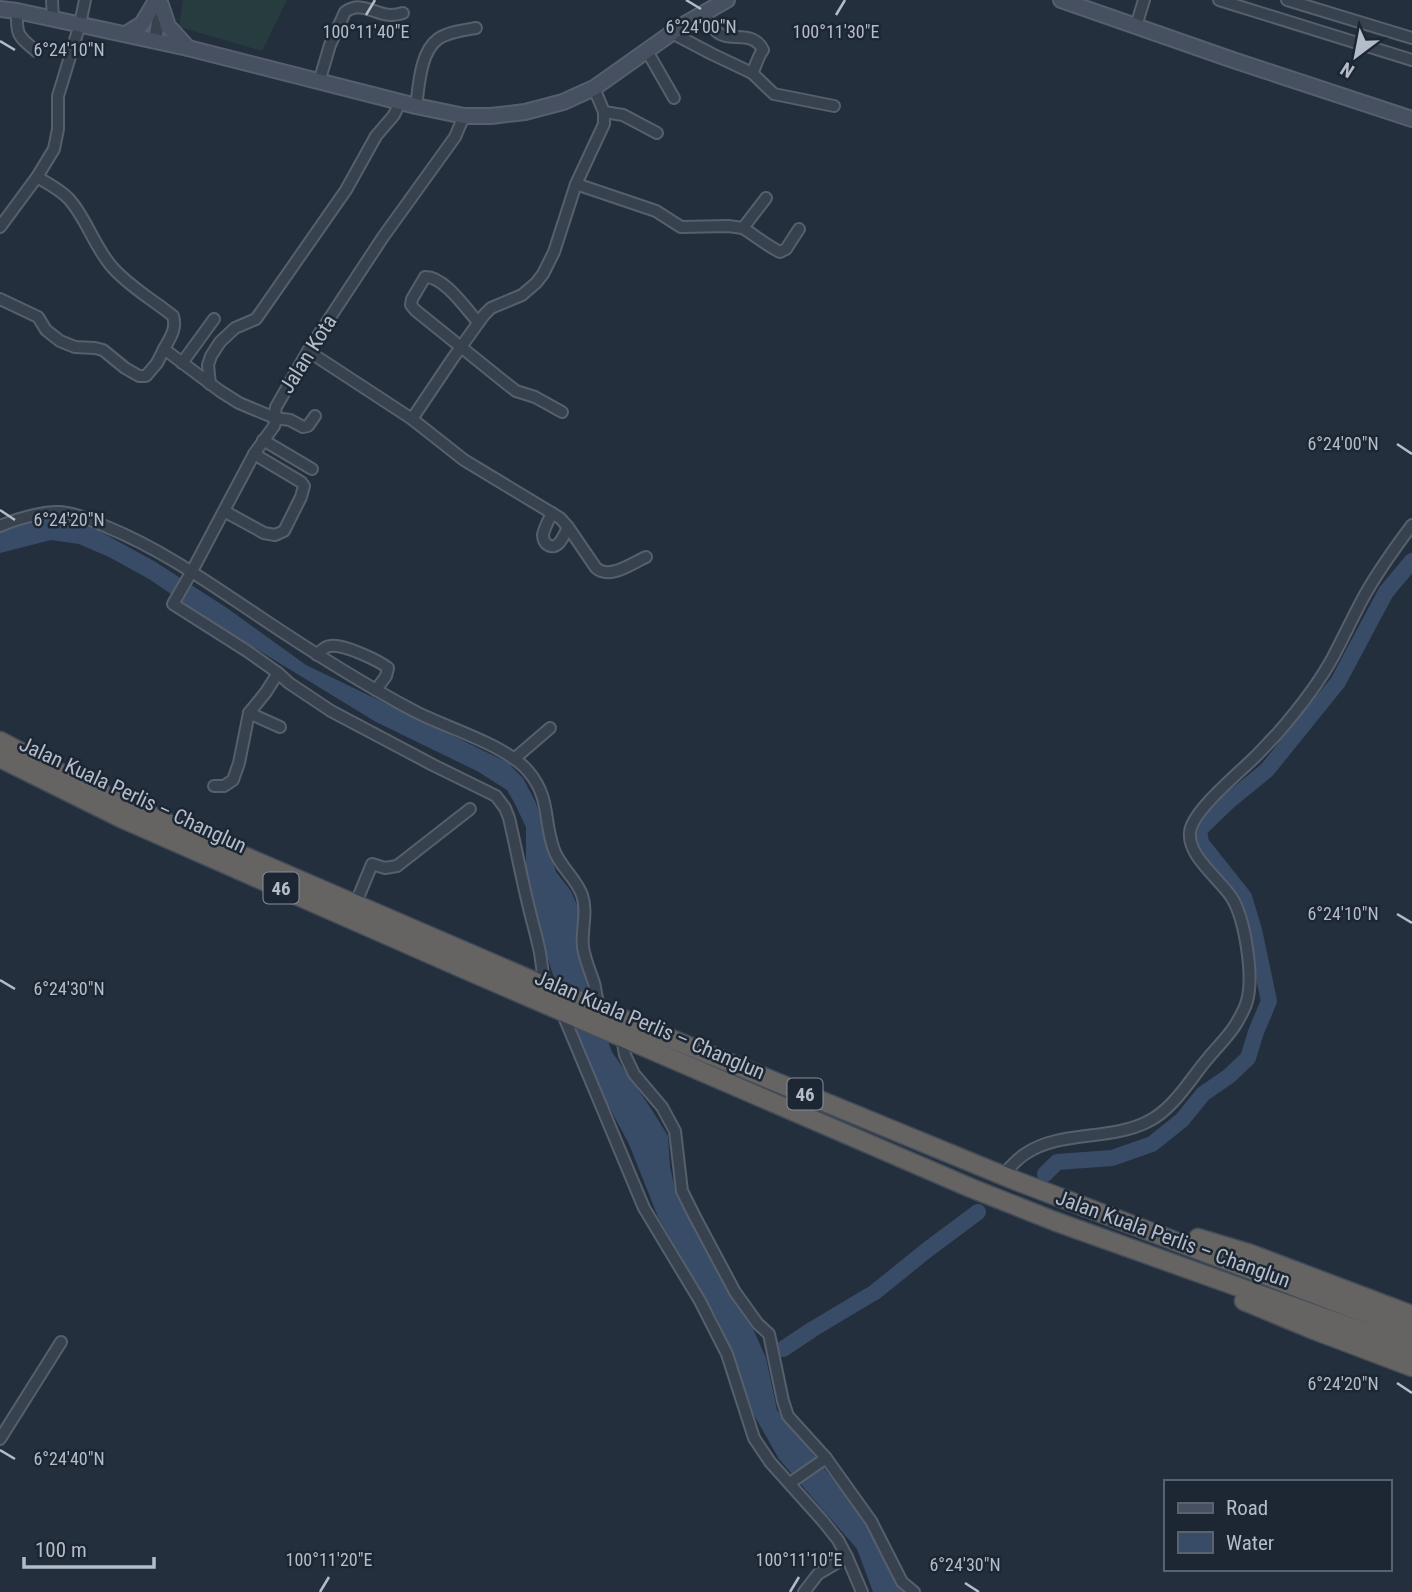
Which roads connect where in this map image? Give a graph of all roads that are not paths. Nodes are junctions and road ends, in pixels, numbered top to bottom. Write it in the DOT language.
graph roads {
  1 [pos="52,0"];
  2 [pos="85,0"];
  3 [pos="727,0"];
  4 [pos="1061,0"];
  5 [pos="1144,0"];
  6 [pos="1219,0"];
  7 [pos="1287,0"];
  8 [pos="158,2"];
  9 [pos="0,9"];
  10 [pos="17,11"];
  11 [pos="704,12"];
  12 [pos="403,13"];
  13 [pos="53,19"];
  14 [pos="80,24"];
  15 [pos="1136,26"];
  16 [pos="476,28"];
  17 [pos="672,33"];
  18 [pos="126,34"];
  19 [pos="1412,38"];
  20 [pos="151,40"];
  21 [pos="188,48"];
  22 [pos="36,51"];
  23 [pos="647,51"];
  24 [pos="1412,60"];
  25 [pos="752,73"];
  26 [pos="320,82"];
  27 [pos="594,88"];
  28 [pos="674,98"];
  29 [pos="400,102"];
  30 [pos="416,106"];
  31 [pos="834,106"];
  32 [pos="604,112"];
  33 [pos="464,116"];
  34 [pos="1412,119"];
  35 [pos="657,133"];
  36 [pos="37,177"];
  37 [pos="576,184"];
  38 [pos="765,198"];
  39 [pos="0,227"];
  40 [pos="743,228"];
  41 [pos="799,229"];
  42 [pos="0,299"];
  43 [pos="214,319"];
  44 [pos="478,322"];
  45 [pos="461,347"];
  46 [pos="164,349"];
  47 [pos="308,351"];
  48 [pos="182,363"];
  49 [pos="210,384"];
  50 [pos="562,412"];
  51 [pos="315,416"];
  52 [pos="275,418"];
  53 [pos="412,419"];
  54 [pos="263,440"];
  55 [pos="254,454"];
  56 [pos="312,469"];
  57 [pos="224,511"];
  58 [pos="552,513"];
  59 [pos="1412,525"];
  60 [pos="0,526"];
  61 [pos="568,527"];
  62 [pos="646,557"];
  63 [pos="190,576"];
  64 [pos="317,655"];
  65 [pos="278,673"];
  66 [pos="376,690"];
  67 [pos="249,713"];
  68 [pos="280,727"];
  69 [pos="550,728"];
  70 [pos="0,741"];
  71 [pos="0,758"];
  72 [pos="514,759"];
  73 [pos="214,786"];
  74 [pos="470,809"];
  75 [pos="355,905"];
  76 [pos="547,986"];
  77 [pos="598,1009"];
  78 [pos="564,1013"];
  79 [pos="620,1037"];
  80 [pos="1022,1183"];
  81 [pos="1063,1224"];
  82 [pos="1412,1315"];
  83 [pos="1314,1330"];
  84 [pos="1412,1331"];
  85 [pos="61,1342"];
  86 [pos="1412,1349"];
  87 [pos="1412,1367"];
  88 [pos="1412,1377"];
  89 [pos="0,1439"];
  90 [pos="823,1460"];
  91 [pos="792,1481"];
  92 [pos="847,1557"];
  93 [pos="804,1592"];
  94 [pos="862,1592"];
  95 [pos="914,1592"];
  1 -- 13 [label="street"];
  2 -- 14 [label="street"];
  3 -- 11 [label="main road"];
  4 -- 15 [label="main road"];
  5 -- 15 [label="street"];
  6 -- 24 [label="street"];
  7 -- 19 [label="street"];
  8 -- 18 [label="main road"];
  8 -- 20 [label="street"];
  8 -- 21 [label="main road"];
  9 -- 10 [label="main road"];
  10 -- 13 [label="main road"];
  10 -- 22 [label="street"];
  11 -- 17 [label="main road"];
  11 -- 25 [label="street"];
  12 -- 26 [label="street"];
  13 -- 14 [label="main road"];
  14 -- 18 [label="main road"];
  14 -- 36 [label="street"];
  15 -- 34 [label="main road"];
  16 -- 30 [label="street"];
  17 -- 23 [label="main road"];
  17 -- 25 [label="street"];
  18 -- 20 [label="main road"];
  20 -- 21 [label="main road"];
  21 -- 26 [label="main road"];
  23 -- 27 [label="main road"];
  23 -- 28 [label="street"];
  25 -- 31 [label="street"];
  26 -- 29 [label="main road"];
  27 -- 32 [label="street"];
  27 -- 33 [label="main road"];
  29 -- 30 [label="main road"];
  29 -- 49 [label="street"];
  30 -- 33 [label="main road"];
  32 -- 35 [label="street"];
  32 -- 37 [label="street"];
  33 -- 47 [label="street, Jalan Kota"];
  36 -- 39 [label="street"];
  36 -- 46 [label="street"];
  37 -- 40 [label="street"];
  37 -- 44 [label="street"];
  38 -- 40 [label="street"];
  40 -- 41 [label="street"];
  42 -- 46 [label="street"];
  43 -- 48 [label="street"];
  44 -- 45 [label="street"];
  44 -- 45 [label="street"];
  45 -- 50 [label="street"];
  45 -- 53 [label="street"];
  46 -- 48 [label="street"];
  47 -- 52 [label="street, Jalan Kota"];
  47 -- 53 [label="street"];
  48 -- 49 [label="street"];
  49 -- 52 [label="street"];
  51 -- 52 [label="street"];
  52 -- 54 [label="street, Jalan Kota"];
  53 -- 58 [label="street"];
  54 -- 55 [label="street, Jalan Kota"];
  54 -- 56 [label="street"];
  55 -- 57 [label="street, Jalan Kota"];
  55 -- 57 [label="street"];
  57 -- 63 [label="street, Jalan Kota"];
  58 -- 61 [label="street"];
  58 -- 61 [label="street"];
  59 -- 80 [label="street"];
  60 -- 63 [label="street"];
  61 -- 62 [label="street"];
  63 -- 64 [label="street"];
  63 -- 65 [label="street, Jalan Kota"];
  64 -- 66 [label="street"];
  64 -- 66 [label="street"];
  65 -- 67 [label="street"];
  65 -- 76 [label="street"];
  66 -- 72 [label="street"];
  67 -- 68 [label="street"];
  67 -- 73 [label="street"];
  69 -- 72 [label="street"];
  70 -- 75 [label="highway, Jalan Kuala Perlis – Changlun / 46"];
  71 -- 78 [label="highway, Jalan Kuala Perlis – Changlun / 46"];
  72 -- 77 [label="street"];
  74 -- 75 [label="street"];
  75 -- 76 [label="highway, Jalan Kuala Perlis – Changlun / 46"];
  76 -- 77 [label="highway, Jalan Kuala Perlis – Changlun / 46"];
  77 -- 80 [label="highway, Jalan Kuala Perlis – Changlun / 46"];
  78 -- 79 [label="highway, Jalan Kuala Perlis – Changlun / 46"];
  78 -- 91 [label="street"];
  79 -- 81 [label="highway, Jalan Kuala Perlis – Changlun / 46"];
  79 -- 90 [label="street"];
  80 -- 82 [label="highway"];
  80 -- 84 [label="highway, Jalan Kuala Perlis – Changlun / 46"];
  81 -- 83 [label="highway"];
  81 -- 86 [label="highway, Jalan Kuala Perlis – Changlun / 46"];
  83 -- 87 [label="highway"];
  83 -- 88 [label="highway"];
  85 -- 89 [label="street"];
  90 -- 91 [label="street"];
  90 -- 95 [label="street"];
  91 -- 92 [label="street"];
  92 -- 93 [label="street"];
  92 -- 94 [label="street"];
}
